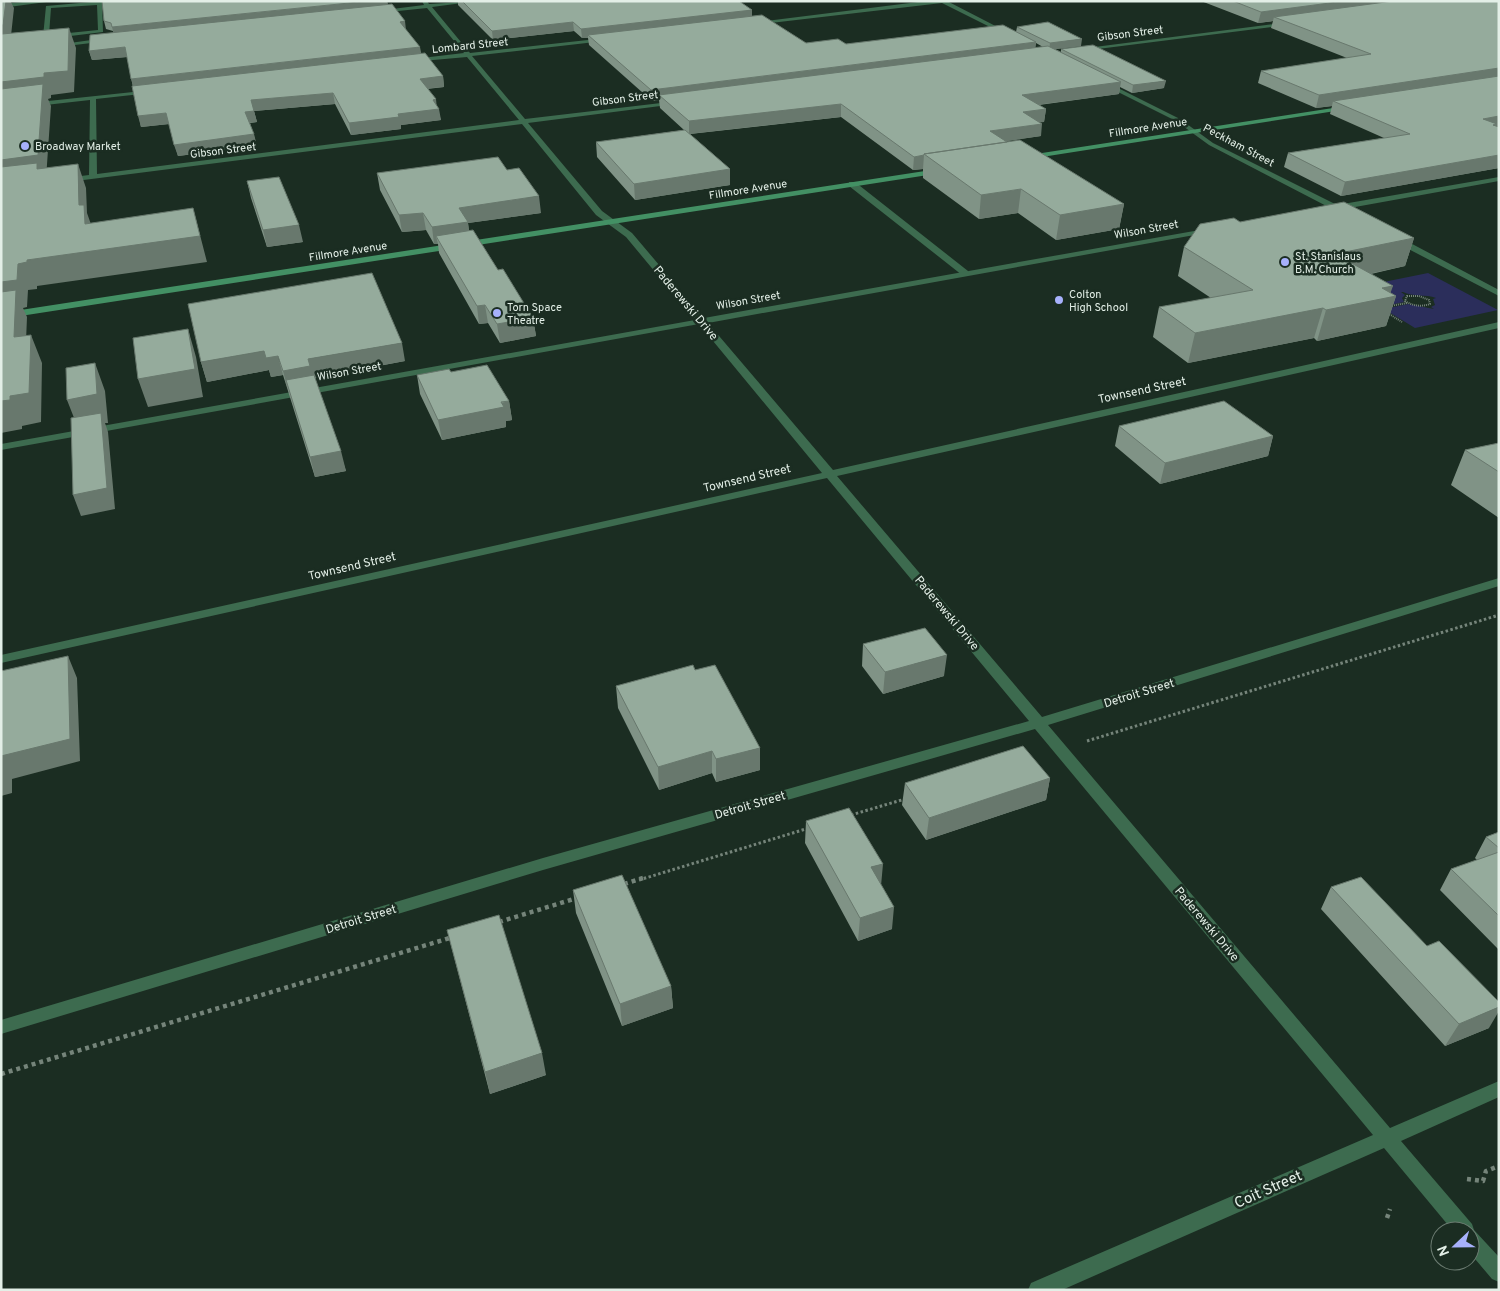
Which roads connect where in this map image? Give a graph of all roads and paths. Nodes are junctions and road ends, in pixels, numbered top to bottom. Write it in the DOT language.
graph roads {
  1 [pos="52,1"];
  2 [pos="476,1"];
  3 [pos="942,1"];
  4 [pos="99,2"];
  5 [pos="426,4"];
  6 [pos="1,6"];
  7 [pos="368,12"];
  8 [pos="1292,23"];
  9 [pos="745,24"];
  10 [pos="100,31"];
  11 [pos="1012,36"];
  12 [pos="607,39"];
  13 [pos="53,45"];
  14 [pos="1076,50"];
  15 [pos="469,55"];
  16 [pos="401,62"];
  17 [pos="1100,80"];
  18 [pos="158,90"];
  19 [pos="93,98"];
  20 [pos="682,101"];
  21 [pos="1353,107"];
  22 [pos="1,108"];
  23 [pos="524,121"];
  24 [pos="1192,132"];
  25 [pos="1023,158"];
  26 [pos="947,170"];
  27 [pos="94,177"];
  28 [pos="1499,179"];
  29 [pos="57,182"];
  30 [pos="852,184"];
  31 [pos="1336,208"];
  32 [pos="1317,211"];
  33 [pos="1344,212"];
  34 [pos="611,222"];
  35 [pos="1220,228"];
  36 [pos="1387,235"];
  37 [pos="965,273"];
  38 [pos="1402,292"];
  39 [pos="1499,294"];
  40 [pos="1408,296"];
  41 [pos="1434,298"];
  42 [pos="1427,299"];
  43 [pos="1407,303"];
  44 [pos="1426,306"];
  45 [pos="1389,307"];
  46 [pos="1380,309"];
  47 [pos="1432,310"];
  48 [pos="1,316"];
  49 [pos="701,321"];
  50 [pos="1402,322"];
  51 [pos="1499,325"];
  52 [pos="1,447"];
  53 [pos="829,473"];
  54 [pos="1499,582"];
  55 [pos="1499,615"];
  56 [pos="1,659"];
  57 [pos="1039,723"];
  58 [pos="1061,750"];
  59 [pos="908,798"];
  60 [pos="844,818"];
  61 [pos="816,826"];
  62 [pos="622,885"];
  63 [pos="585,896"];
  64 [pos="491,925"];
  65 [pos="462,934"];
  66 [pos="1,1027"];
  67 [pos="1,1074"];
  68 [pos="1499,1089"];
  69 [pos="1385,1137"];
  70 [pos="1499,1166"];
  71 [pos="1467,1178"];
  72 [pos="1390,1209"];
  73 [pos="1387,1218"];
  74 [pos="1456,1221"];
  75 [pos="1480,1250"];
  76 [pos="1499,1272"];
  77 [pos="1038,1290"];
  1 -- 6 [label="street"];
  2 -- 5 [label="street"];
  3 -- 9 [label="street"];
  3 -- 11 [label="street"];
  4 -- 10 [label="street"];
  4 -- 10 [label="street"];
  5 -- 7 [label="street"];
  5 -- 15 [label="street, Paderewski Drive"];
  8 -- 14 [label="street, Gibson Street"];
  10 -- 13 [label="street"];
  12 -- 15 [label="street, Lombard Street"];
  15 -- 16 [label="street, Lombard Street"];
  15 -- 23 [label="street, Paderewski Drive"];
  17 -- 24 [label="street, Peckham Street"];
  18 -- 19 [label="street"];
  19 -- 22 [label="street"];
  19 -- 27 [label="street"];
  20 -- 23 [label="street, Gibson Street"];
  21 -- 24 [label="street, Fillmore Avenue"];
  23 -- 27 [label="street, Gibson Street"];
  23 -- 34 [label="street, Paderewski Drive"];
  24 -- 25 [label="street, Fillmore Avenue"];
  24 -- 31 [label="street, Peckham Street"];
  26 -- 30 [label="street, Fillmore Avenue"];
  27 -- 29 [label="street, Gibson Street"];
  28 -- 31 [label="street"];
  30 -- 34 [label="street, Fillmore Avenue"];
  30 -- 37 [label="street"];
  31 -- 32 [label="street"];
  31 -- 33 [label="street, Peckham Street"];
  34 -- 48 [label="street, Fillmore Avenue"];
  34 -- 49 [label="street, Paderewski Drive"];
  35 -- 37 [label="street, Wilson Street"];
  36 -- 39 [label="street"];
  37 -- 49 [label="street, Wilson Street"];
  38 -- 40 [label="path"];
  40 -- 42 [label="path"];
  40 -- 43 [label="path"];
  41 -- 42 [label="path"];
  42 -- 44 [label="path"];
  43 -- 44 [label="path"];
  43 -- 45 [label="path"];
  44 -- 47 [label="path"];
  46 -- 50 [label="path"];
  49 -- 52 [label="street, Wilson Street"];
  49 -- 53 [label="street, Paderewski Drive"];
  51 -- 53 [label="street, Townsend Street"];
  53 -- 56 [label="street, Townsend Street"];
  53 -- 57 [label="street, Paderewski Drive"];
  54 -- 57 [label="street, Detroit Street"];
  55 -- 58 [label="path"];
  57 -- 58 [label="street, Paderewski Drive"];
  57 -- 66 [label="street, Detroit Street"];
  58 -- 69 [label="street, Paderewski Drive"];
  59 -- 60 [label="path"];
  61 -- 62 [label="path"];
  63 -- 64 [label="path"];
  65 -- 67 [label="path"];
  68 -- 69 [label="street, Coit Street"];
  69 -- 74 [label="street, Paderewski Drive"];
  69 -- 77 [label="street, Coit Street"];
  70 -- 71 [label="path"];
  72 -- 73 [label="path"];
  75 -- 76 [label="street"];
}
